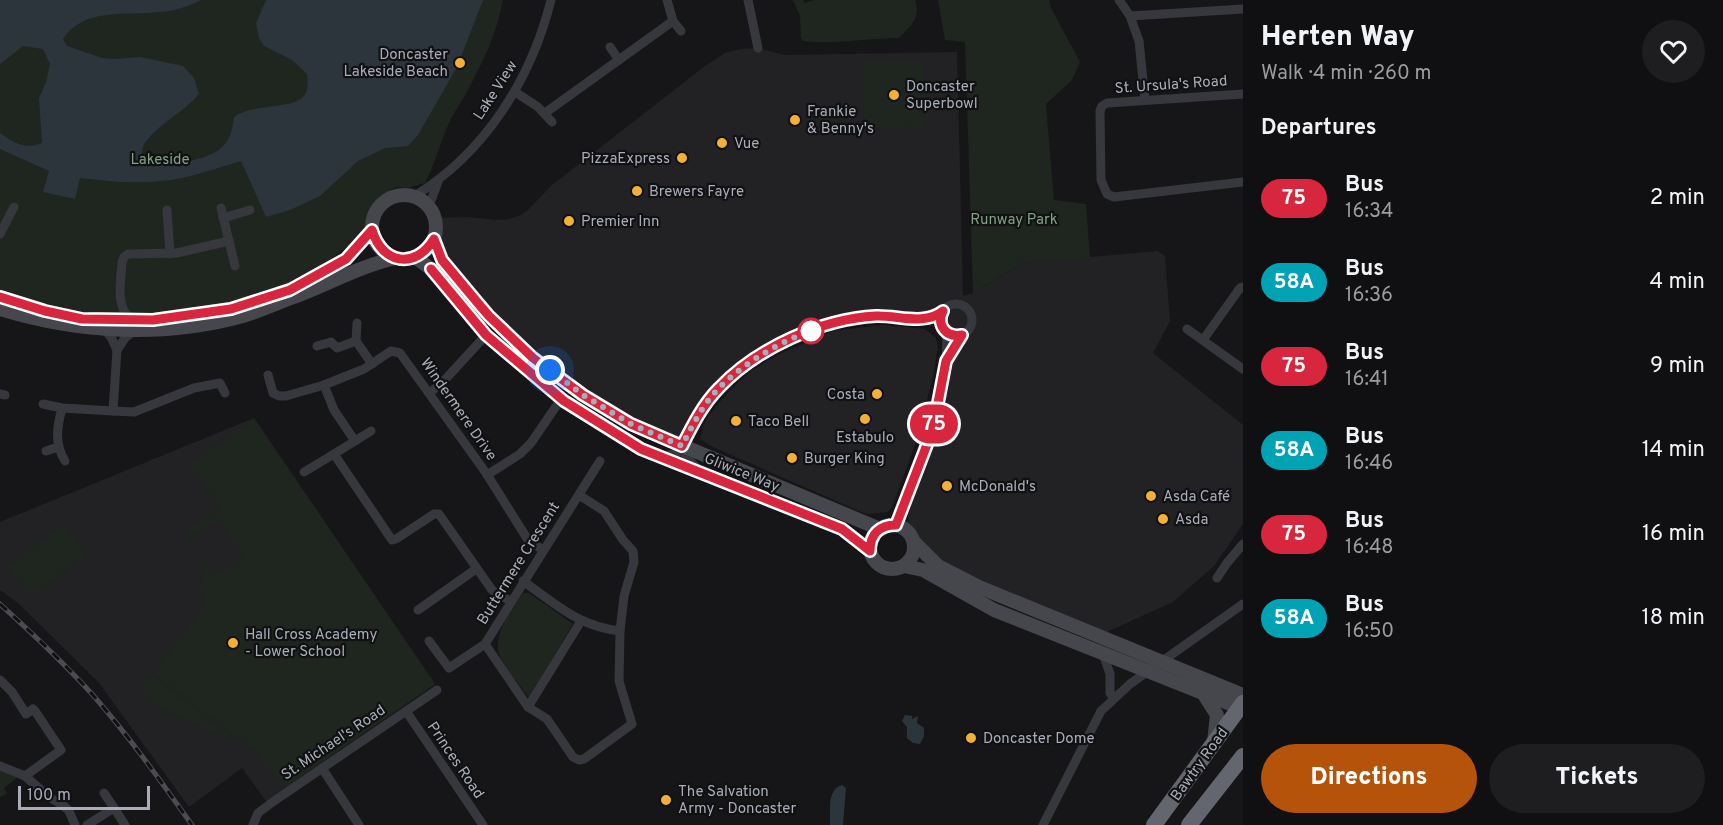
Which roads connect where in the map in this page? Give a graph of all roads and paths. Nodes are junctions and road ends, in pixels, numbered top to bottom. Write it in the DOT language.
graph roads {
  1 [pos="551,0"];
  2 [pos="668,0"];
  3 [pos="748,0"];
  4 [pos="1119,0"];
  5 [pos="1243,9"];
  6 [pos="1130,16"];
  7 [pos="673,21"];
  8 [pos="681,31"];
  9 [pos="610,47"];
  10 [pos="758,48"];
  11 [pos="619,60"];
  12 [pos="515,92"];
  13 [pos="1243,94"];
  14 [pos="1145,100"];
  15 [pos="545,113"];
  16 [pos="552,122"];
  17 [pos="438,182"];
  18 [pos="1243,182"];
  19 [pos="414,197"];
  20 [pos="167,206"];
  21 [pos="429,206"];
  22 [pos="14,207"];
  23 [pos="250,210"];
  24 [pos="372,230"];
  25 [pos="0,234"];
  26 [pos="434,239"];
  27 [pos="229,241"];
  28 [pos="170,254"];
  29 [pos="415,257"];
  30 [pos="396,258"];
  31 [pos="235,266"];
  32 [pos="1243,287"];
  33 [pos="120,295"];
  34 [pos="0,297"];
  35 [pos="0,309"];
  36 [pos="943,311"];
  37 [pos="927,320"];
  38 [pos="357,323"];
  39 [pos="104,324"];
  40 [pos="133,324"];
  41 [pos="1187,329"];
  42 [pos="945,331"];
  43 [pos="486,335"];
  44 [pos="962,335"];
  45 [pos="1203,340"];
  46 [pos="356,341"];
  47 [pos="317,346"];
  48 [pos="117,350"];
  49 [pos="946,361"];
  50 [pos="372,364"];
  51 [pos="1243,369"];
  52 [pos="268,375"];
  53 [pos="324,385"];
  54 [pos="225,393"];
  55 [pos="429,393"];
  56 [pos="561,399"];
  57 [pos="43,404"];
  58 [pos="62,408"];
  59 [pos="113,411"];
  60 [pos="371,431"];
  61 [pos="355,441"];
  62 [pos="682,446"];
  63 [pos="58,447"];
  64 [pos="46,451"];
  65 [pos="334,454"];
  66 [pos="659,456"];
  67 [pos="65,461"];
  68 [pos="600,461"];
  69 [pos="304,472"];
  70 [pos="487,475"];
  71 [pos="705,476"];
  72 [pos="579,495"];
  73 [pos="896,525"];
  74 [pos="880,528"];
  75 [pos="914,542"];
  76 [pos="1243,544"];
  77 [pos="543,550"];
  78 [pos="870,551"];
  79 [pos="904,566"];
  80 [pos="476,569"];
  81 [pos="1218,578"];
  82 [pos="523,582"];
  83 [pos="510,601"];
  84 [pos="1243,604"];
  85 [pos="418,610"];
  86 [pos="581,621"];
  87 [pos="620,631"];
  88 [pos="1098,636"];
  89 [pos="429,641"];
  90 [pos="485,644"];
  91 [pos="1103,654"];
  92 [pos="1164,661"];
  93 [pos="1148,671"];
  94 [pos="0,680"];
  95 [pos="437,690"];
  96 [pos="1205,695"];
  97 [pos="1114,698"];
  98 [pos="1242,704"];
  99 [pos="528,707"];
  100 [pos="406,711"];
  101 [pos="1213,744"];
  102 [pos="1243,756"];
  103 [pos="0,766"];
  104 [pos="322,768"];
  105 [pos="25,776"];
  106 [pos="104,793"];
  107 [pos="114,808"];
  108 [pos="75,825"];
  109 [pos="87,825"];
  110 [pos="125,825"];
  111 [pos="253,825"];
  112 [pos="359,825"];
  113 [pos="483,825"];
  114 [pos="1043,825"];
  115 [pos="1154,825"];
  116 [pos="1190,825"];
  1 -- 12 [label="street, Lake View"];
  2 -- 7 [label="street"];
  3 -- 10 [label="street"];
  4 -- 6 [label="street"];
  5 -- 6 [label="street"];
  6 -- 14 [label="street"];
  7 -- 8 [label="street"];
  7 -- 11 [label="street"];
  9 -- 11 [label="street"];
  11 -- 15 [label="street"];
  12 -- 15 [label="street"];
  12 -- 17 [label="street, Lake View"];
  13 -- 14 [label="street, St. Ursula's Road"];
  14 -- 18 [label="street, St. Ursula's Road"];
  15 -- 16 [label="street"];
  17 -- 19 [label="street, Lake View"];
  17 -- 21 [label="street, Lake View"];
  19 -- 21 [label="street"];
  19 -- 24 [label="street"];
  20 -- 28 [label="street"];
  21 -- 26 [label="street"];
  22 -- 25 [label="street"];
  23 -- 27 [label="street"];
  24 -- 30 [label="street"];
  24 -- 40 [label="street"];
  26 -- 29 [label="street"];
  26 -- 62 [label="street, Gliwice Way"];
  27 -- 28 [label="street"];
  27 -- 31 [label="street"];
  28 -- 33 [label="street"];
  29 -- 30 [label="street"];
  29 -- 43 [label="street, Gliwice Way"];
  30 -- 40 [label="street"];
  32 -- 45 [label="street"];
  33 -- 39 [label="street"];
  33 -- 40 [label="street"];
  34 -- 39 [label="street"];
  35 -- 39 [label="street"];
  36 -- 37 [label="street"];
  36 -- 42 [label="street"];
  36 -- 44 [label="street"];
  37 -- 42 [label="street"];
  37 -- 62 [label="street"];
  38 -- 46 [label="street"];
  39 -- 40 [label="street"];
  39 -- 48 [label="street"];
  40 -- 48 [label="street"];
  41 -- 45 [label="street"];
  42 -- 44 [label="street"];
  42 -- 49 [label="street"];
  43 -- 55 [label="street"];
  43 -- 56 [label="street, Gliwice Way"];
  44 -- 49 [label="street"];
  45 -- 51 [label="street"];
  46 -- 47 [label="street"];
  46 -- 50 [label="street"];
  48 -- 59 [label="street"];
  49 -- 73 [label="street"];
  50 -- 53 [label="street, Windermere Drive"];
  50 -- 55 [label="street, Windermere Drive"];
  52 -- 53 [label="street, Windermere Drive"];
  53 -- 61 [label="street"];
  54 -- 59 [label="street"];
  55 -- 70 [label="street, Windermere Drive"];
  56 -- 66 [label="street, Gliwice Way"];
  56 -- 70 [label="street"];
  57 -- 58 [label="street"];
  58 -- 59 [label="street"];
  58 -- 63 [label="street"];
  60 -- 61 [label="street"];
  61 -- 65 [label="street"];
  62 -- 66 [label="street"];
  62 -- 71 [label="street"];
  62 -- 74 [label="street, Gliwice Way"];
  63 -- 64 [label="street"];
  63 -- 67 [label="street"];
  65 -- 69 [label="street"];
  65 -- 80 [label="street"];
  66 -- 71 [label="street, Gliwice Way"];
  68 -- 72 [label="street, Buttermere Crescent"];
  70 -- 77 [label="street, Windermere Drive"];
  71 -- 78 [label="street, Gliwice Way"];
  72 -- 77 [label="street, Buttermere Crescent"];
  72 -- 87 [label="street, Buttermere Crescent"];
  73 -- 74 [label="street"];
  73 -- 75 [label="street"];
  74 -- 78 [label="street"];
  75 -- 79 [label="street"];
  75 -- 88 [label="street"];
  76 -- 81 [label="street"];
  77 -- 82 [label="street, Buttermere Crescent"];
  78 -- 79 [label="street"];
  79 -- 91 [label="street"];
  80 -- 83 [label="street"];
  80 -- 85 [label="street"];
  82 -- 83 [label="street, Buttermere Crescent"];
  82 -- 86 [label="street"];
  83 -- 90 [label="street, Buttermere Crescent"];
  84 -- 92 [label="street"];
  86 -- 87 [label="street"];
  86 -- 99 [label="street"];
  87 -- 99 [label="street, Buttermere Crescent"];
  88 -- 91 [label="street"];
  88 -- 92 [label="street"];
  89 -- 90 [label="street"];
  90 -- 99 [label="street, Buttermere Crescent"];
  91 -- 93 [label="street"];
  91 -- 97 [label="street"];
  92 -- 93 [label="street"];
  92 -- 98 [label="street"];
  93 -- 96 [label="street"];
  93 -- 97 [label="street"];
  94 -- 105 [label="street"];
  95 -- 100 [label="street, St. Michael's Road"];
  96 -- 98 [label="street"];
  96 -- 101 [label="street"];
  97 -- 114 [label="street"];
  98 -- 101 [label="highway, Bawtry Road"];
  100 -- 104 [label="street, St. Michael's Road"];
  100 -- 113 [label="street, Princes Road"];
  101 -- 115 [label="highway, Bawtry Road"];
  102 -- 116 [label="highway, Bawtry Road"];
  103 -- 105 [label="street"];
  104 -- 111 [label="street, St. Michael's Road"];
  104 -- 112 [label="street"];
  105 -- 108 [label="street"];
  106 -- 107 [label="street"];
  107 -- 109 [label="street"];
  107 -- 110 [label="street"];
}
